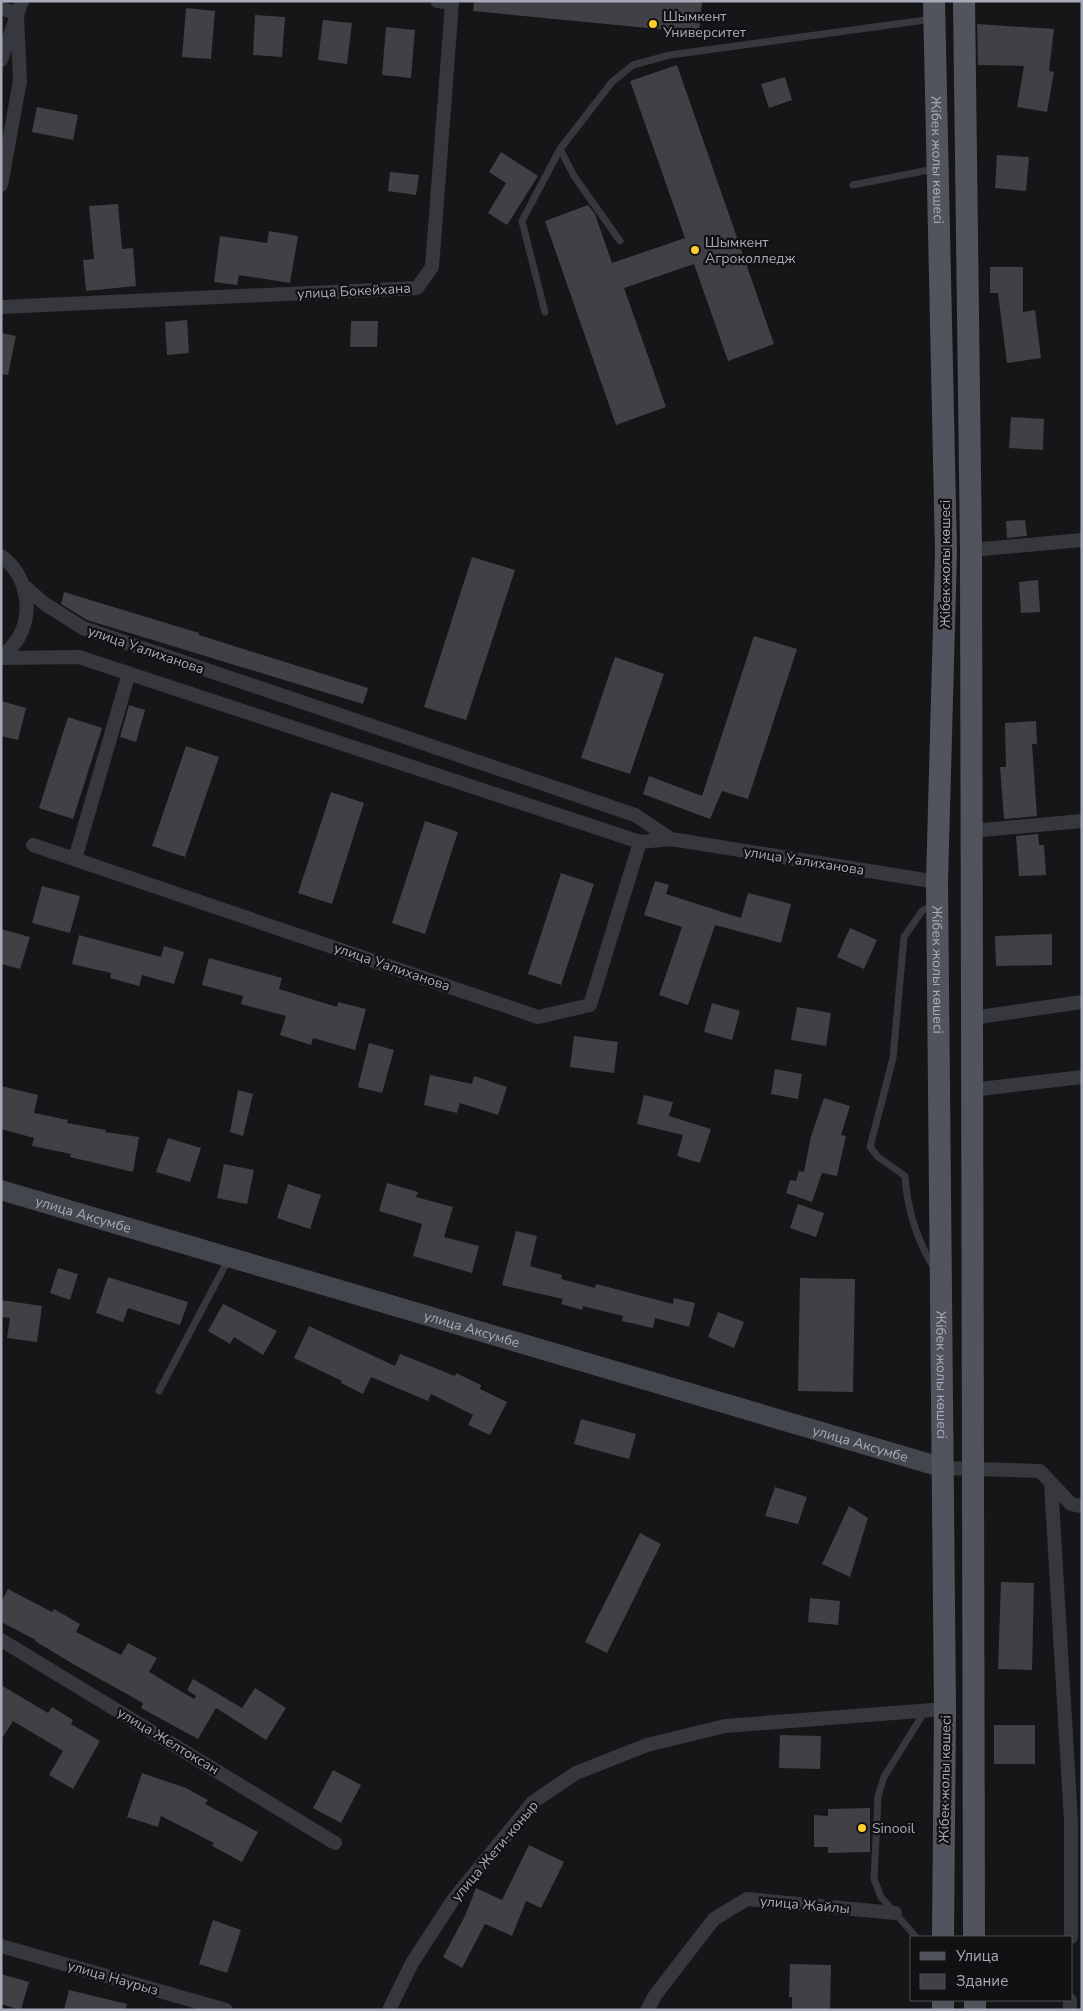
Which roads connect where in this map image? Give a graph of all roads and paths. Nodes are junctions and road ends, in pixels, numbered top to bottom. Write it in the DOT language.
graph roads {
  1 [pos="437,1"];
  2 [pos="964,1"];
  3 [pos="19,7"];
  4 [pos="1,8"];
  5 [pos="933,10"];
  6 [pos="1,60"];
  7 [pos="560,149"];
  8 [pos="4,159"];
  9 [pos="939,168"];
  10 [pos="1,185"];
  11 [pos="853,185"];
  12 [pos="620,241"];
  13 [pos="1,307"];
  14 [pos="545,312"];
  15 [pos="1082,540"];
  16 [pos="971,550"];
  17 [pos="1,556"];
  18 [pos="24,586"];
  19 [pos="2,658"];
  20 [pos="130,673"];
  21 [pos="1082,820"];
  22 [pos="972,830"];
  23 [pos="671,839"];
  24 [pos="640,842"];
  25 [pos="33,845"];
  26 [pos="75,859"];
  27 [pos="937,892"];
  28 [pos="1082,1002"];
  29 [pos="972,1018"];
  30 [pos="1082,1077"];
  31 [pos="972,1090"];
  32 [pos="1,1190"];
  33 [pos="230,1257"];
  34 [pos="941,1279"];
  35 [pos="159,1391"];
  36 [pos="944,1468"];
  37 [pos="972,1469"];
  38 [pos="1051,1483"];
  39 [pos="1082,1506"];
  40 [pos="1,1640"];
  41 [pos="935,1710"];
  42 [pos="335,1843"];
  43 [pos="895,1913"];
  44 [pos="915,1936"];
  45 [pos="943,1936"];
  46 [pos="974,1936"];
  47 [pos="1071,1936"];
  48 [pos="1,1946"];
  49 [pos="226,2010"];
  50 [pos="389,2010"];
  51 [pos="647,2010"];
  1 -- 13 [label="street, улица Бокейхана"];
  2 -- 16 [label="main road, Жібек жолы көшесі"];
  3 -- 4 [label="street"];
  3 -- 6 [label="street"];
  3 -- 8 [label="street"];
  5 -- 7 [label="lane"];
  5 -- 9 [label="main road, Жібек жолы көшесі"];
  7 -- 12 [label="lane"];
  7 -- 14 [label="lane"];
  8 -- 10 [label="street"];
  9 -- 11 [label="lane"];
  9 -- 27 [label="main road, Жібек жолы көшесі"];
  15 -- 16 [label="street"];
  16 -- 22 [label="main road, Жібек жолы көшесі"];
  17 -- 18 [label="street"];
  18 -- 19 [label="street"];
  18 -- 23 [label="street, улица Уалиханова"];
  19 -- 20 [label="street, улица Уалиханова"];
  20 -- 24 [label="street, улица Уалиханова"];
  20 -- 26 [label="street"];
  21 -- 22 [label="street"];
  22 -- 29 [label="main road, Жібек жолы көшесі"];
  23 -- 24 [label="street, улица Уалиханова"];
  23 -- 27 [label="street, улица Уалиханова"];
  24 -- 26 [label="street, улица Уалиханова"];
  25 -- 26 [label="street, улица Уалиханова"];
  27 -- 34 [label="main road, Жібек жолы көшесі"];
  27 -- 34 [label="lane"];
  28 -- 29 [label="street"];
  29 -- 31 [label="main road, Жібек жолы көшесі"];
  30 -- 31 [label="street"];
  31 -- 37 [label="main road, Жібек жолы көшесі"];
  32 -- 33 [label="main road, улица Аксумбе"];
  33 -- 35 [label="lane"];
  33 -- 36 [label="main road, улица Аксумбе"];
  34 -- 36 [label="main road, Жібек жолы көшесі"];
  36 -- 37 [label="street"];
  36 -- 41 [label="main road, Жібек жолы көшесі"];
  37 -- 38 [label="street"];
  37 -- 46 [label="main road, Жібек жолы көшесі"];
  38 -- 39 [label="street"];
  38 -- 47 [label="street"];
  40 -- 42 [label="street, улица Желтоксан"];
  41 -- 43 [label="lane"];
  41 -- 45 [label="main road, Жібек жолы көшесі"];
  41 -- 50 [label="street, улица Жети-коныр"];
  43 -- 44 [label="lane"];
  43 -- 51 [label="street, улица Жайлы"];
  48 -- 49 [label="street, улица Наурыз"];
}
